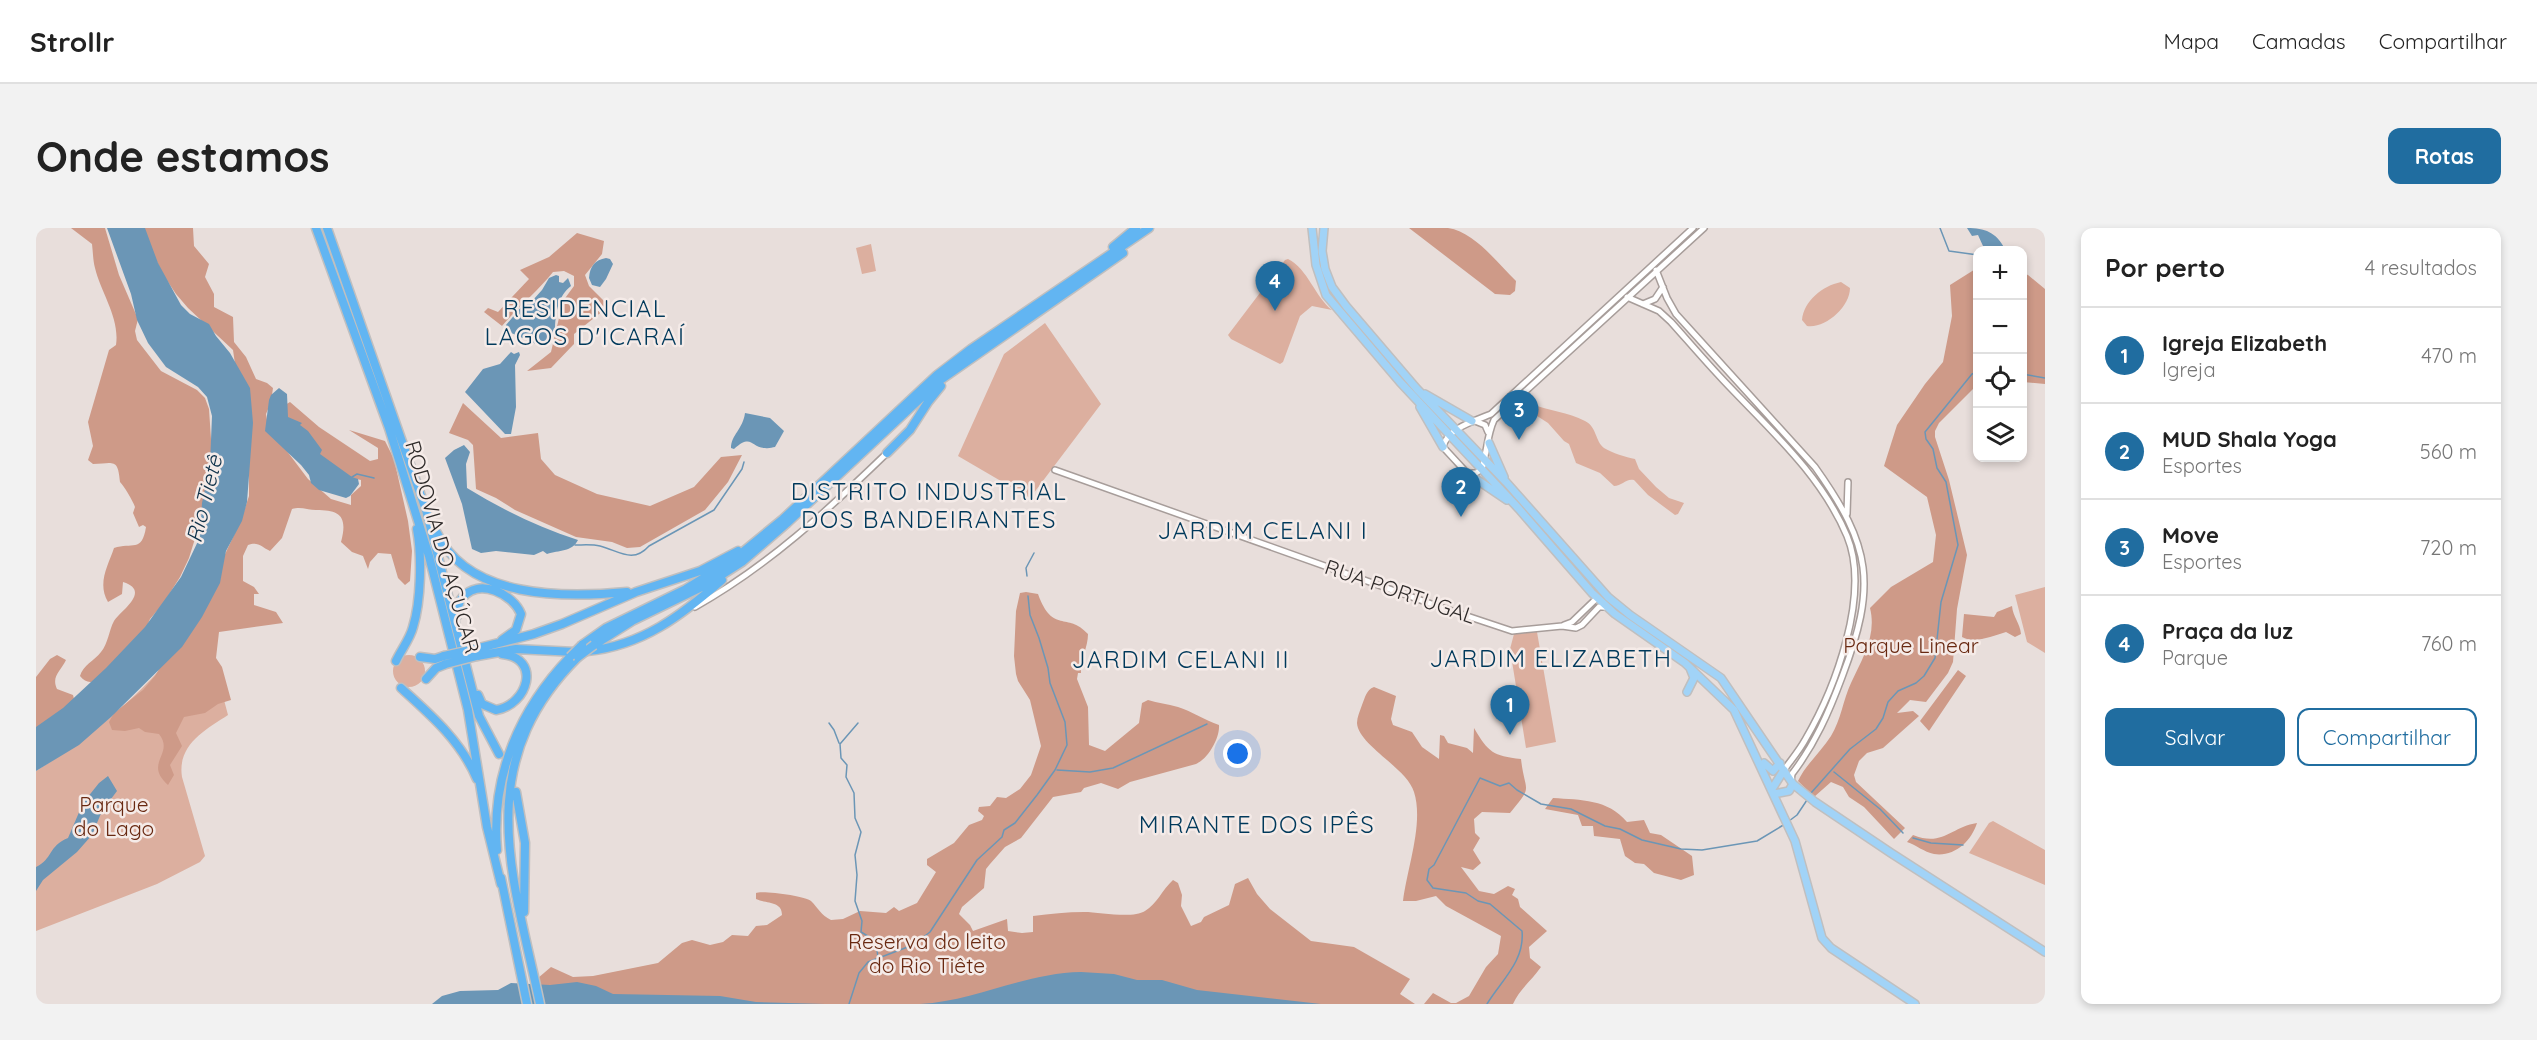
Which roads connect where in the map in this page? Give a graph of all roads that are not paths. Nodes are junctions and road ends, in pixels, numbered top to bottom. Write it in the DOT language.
graph roads {
  1 [pos="316,228"];
  2 [pos="327,228"];
  3 [pos="1136,228"];
  4 [pos="1149,228"];
  5 [pos="1157,228"];
  6 [pos="1312,228"];
  7 [pos="1324,228"];
  8 [pos="1693,228"];
  9 [pos="1704,228"];
  10 [pos="1312,239"];
  11 [pos="1654,262"];
  12 [pos="1657,270"];
  13 [pos="1328,281"];
  14 [pos="1071,282"];
  15 [pos="1663,286"];
  16 [pos="1621,292"];
  17 [pos="1628,297"];
  18 [pos="1641,304"];
  19 [pos="965,362"];
  20 [pos="1417,389"];
  21 [pos="1416,399"];
  22 [pos="1473,421"];
  23 [pos="1453,432"];
  24 [pos="1488,432"];
  25 [pos="1489,443"];
  26 [pos="1443,447"];
  27 [pos="887,453"];
  28 [pos="1485,460"];
  29 [pos="1482,469"];
  30 [pos="1055,470"];
  31 [pos="1467,473"];
  32 [pos="1506,482"];
  33 [pos="1848,482"];
  34 [pos="412,499"];
  35 [pos="1519,509"];
  36 [pos="426,510"];
  37 [pos="1847,515"];
  38 [pos="767,533"];
  39 [pos="1858,546"];
  40 [pos="1850,548"];
  41 [pos="742,562"];
  42 [pos="636,592"];
  43 [pos="1597,598"];
  44 [pos="1606,607"];
  45 [pos="685,612"];
  46 [pos="1628,618"];
  47 [pos="456,619"];
  48 [pos="1562,626"];
  49 [pos="496,644"];
  50 [pos="476,653"];
  51 [pos="490,653"];
  52 [pos="420,657"];
  53 [pos="574,657"];
  54 [pos="445,660"];
  55 [pos="396,661"];
  56 [pos="1689,666"];
  57 [pos="469,670"];
  58 [pos="426,679"];
  59 [pos="401,688"];
  60 [pos="1687,692"];
  61 [pos="1751,743"];
  62 [pos="499,754"];
  63 [pos="1780,763"];
  64 [pos="1784,770"];
  65 [pos="1778,779"];
  66 [pos="1792,783"];
  67 [pos="482,790"];
  68 [pos="516,792"];
  69 [pos="1773,792"];
  70 [pos="501,884"];
  71 [pos="524,933"];
  72 [pos="2045,952"];
  73 [pos="527,1004"];
  74 [pos="540,1004"];
  75 [pos="1915,1004"];
  1 -- 34 [label="highway, RODOVIA DO AÇÚCAR"];
  2 -- 36 [label="highway, RODOVIA DO AÇÚCAR"];
  3 -- 14 [label="highway"];
  4 -- 14 [label="highway"];
  5 -- 19 [label="highway"];
  6 -- 10 [label="main road"];
  7 -- 13 [label="main road"];
  8 -- 11 [label="street"];
  9 -- 12 [label="street"];
  10 -- 13 [label="main road"];
  10 -- 21 [label="main road"];
  11 -- 12 [label="street"];
  11 -- 16 [label="street"];
  12 -- 15 [label="street"];
  12 -- 17 [label="street"];
  13 -- 20 [label="main road"];
  14 -- 38 [label="highway"];
  15 -- 18 [label="street"];
  15 -- 37 [label="street"];
  16 -- 17 [label="street"];
  16 -- 22 [label="street"];
  17 -- 18 [label="street"];
  17 -- 24 [label="street"];
  18 -- 40 [label="street"];
  19 -- 27 [label="highway"];
  19 -- 41 [label="highway"];
  20 -- 22 [label="main road"];
  20 -- 23 [label="main road"];
  21 -- 23 [label="main road"];
  21 -- 26 [label="main road"];
  22 -- 23 [label="street"];
  22 -- 24 [label="street"];
  23 -- 26 [label="street"];
  23 -- 28 [label="main road"];
  23 -- 29 [label="main road"];
  24 -- 25 [label="street"];
  25 -- 28 [label="street"];
  25 -- 32 [label="main road"];
  26 -- 31 [label="street"];
  27 -- 45 [label="street"];
  28 -- 29 [label="street"];
  28 -- 32 [label="main road"];
  29 -- 31 [label="street"];
  29 -- 35 [label="main road"];
  30 -- 48 [label="street, RUA PORTUGAL"];
  31 -- 35 [label="main road"];
  32 -- 46 [label="main road"];
  33 -- 37 [label="street"];
  34 -- 55 [label="highway"];
  34 -- 67 [label="highway, RODOVIA DO AÇÚCAR"];
  35 -- 43 [label="main road"];
  36 -- 42 [label="highway"];
  36 -- 47 [label="highway, RODOVIA DO AÇÚCAR"];
  37 -- 39 [label="street"];
  38 -- 42 [label="highway"];
  38 -- 53 [label="highway, bridge"];
  39 -- 40 [label="street"];
  39 -- 66 [label="street"];
  40 -- 64 [label="street"];
  41 -- 45 [label="highway"];
  41 -- 53 [label="highway, bridge"];
  42 -- 49 [label="highway"];
  43 -- 44 [label="main road"];
  43 -- 46 [label="main road"];
  43 -- 48 [label="street"];
  44 -- 46 [label="main road"];
  44 -- 48 [label="street, RUA PORTUGAL"];
  45 -- 51 [label="highway"];
  46 -- 56 [label="main road"];
  46 -- 63 [label="main road"];
  47 -- 49 [label="highway"];
  47 -- 57 [label="highway, RODOVIA DO AÇÚCAR"];
  49 -- 50 [label="highway"];
  50 -- 51 [label="highway"];
  50 -- 54 [label="highway, bridge"];
  51 -- 57 [label="highway"];
  52 -- 54 [label="highway"];
  53 -- 70 [label="highway"];
  53 -- 71 [label="highway"];
  54 -- 58 [label="highway"];
  56 -- 60 [label="main road"];
  56 -- 61 [label="main road"];
  57 -- 62 [label="highway, RODOVIA DO AÇÚCAR"];
  59 -- 67 [label="highway"];
  61 -- 63 [label="main road"];
  61 -- 69 [label="main road"];
  63 -- 64 [label="main road"];
  64 -- 65 [label="main road"];
  64 -- 66 [label="main road"];
  65 -- 66 [label="main road"];
  65 -- 69 [label="main road"];
  66 -- 69 [label="main road"];
  66 -- 72 [label="main road"];
  67 -- 70 [label="highway, RODOVIA DO AÇÚCAR"];
  68 -- 71 [label="highway"];
  69 -- 75 [label="main road"];
  70 -- 73 [label="highway"];
  71 -- 74 [label="highway"];
}
